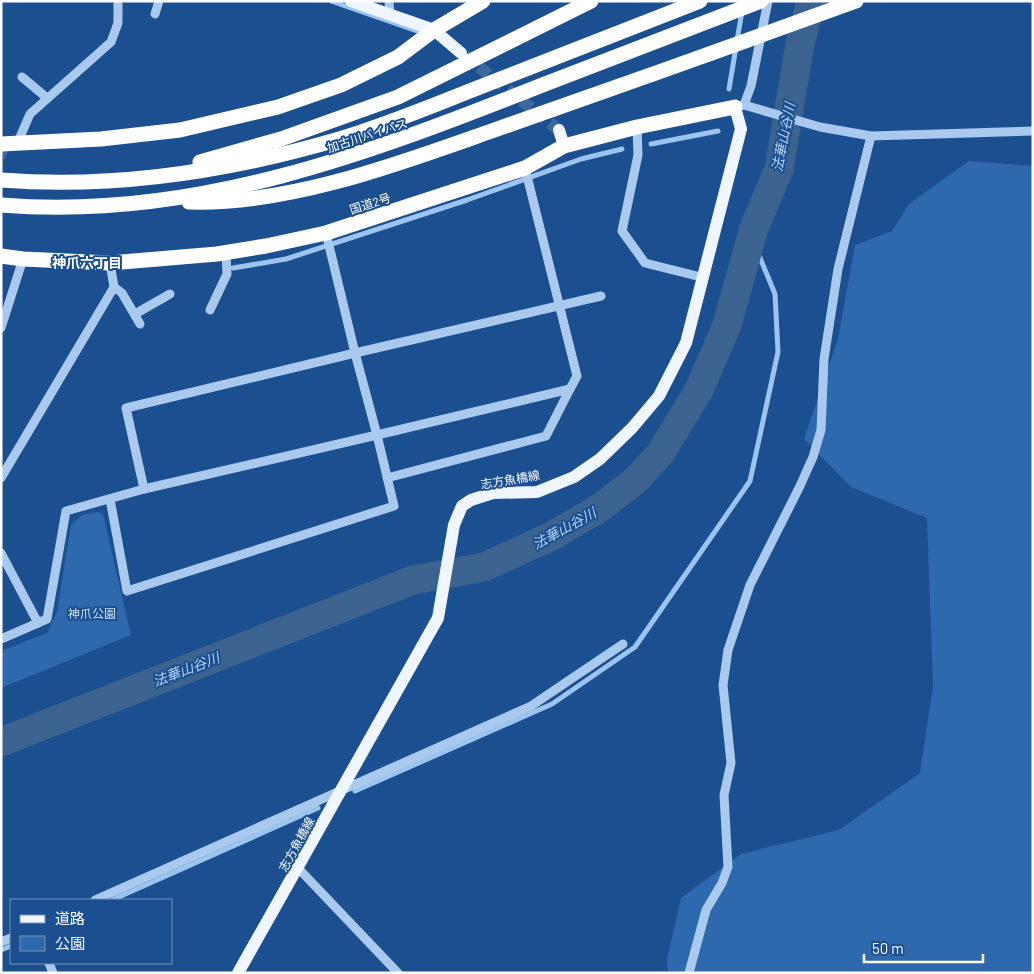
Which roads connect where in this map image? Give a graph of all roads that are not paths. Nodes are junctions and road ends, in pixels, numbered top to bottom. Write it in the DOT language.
graph roads {
  1 [pos="118,1"];
  2 [pos="159,1"];
  3 [pos="351,1"];
  4 [pos="389,1"];
  5 [pos="483,1"];
  6 [pos="590,1"];
  7 [pos="700,1"];
  8 [pos="761,1"];
  9 [pos="768,1"];
  10 [pos="856,1"];
  11 [pos="155,14"];
  12 [pos="390,15"];
  13 [pos="434,30"];
  14 [pos="462,53"];
  15 [pos="22,77"];
  16 [pos="47,98"];
  17 [pos="740,106"];
  18 [pos="559,130"];
  19 [pos="1033,131"];
  20 [pos="637,134"];
  21 [pos="871,136"];
  22 [pos="1,144"];
  23 [pos="17,144"];
  24 [pos="564,146"];
  25 [pos="526,172"];
  26 [pos="143,178"];
  27 [pos="1,180"];
  28 [pos="161,201"];
  29 [pos="1,205"];
  30 [pos="326,237"];
  31 [pos="226,253"];
  32 [pos="1,256"];
  33 [pos="23,259"];
  34 [pos="110,263"];
  35 [pos="701,277"];
  36 [pos="114,288"];
  37 [pos="170,294"];
  38 [pos="601,296"];
  39 [pos="560,304"];
  40 [pos="210,310"];
  41 [pos="135,314"];
  42 [pos="140,324"];
  43 [pos="1,328"];
  44 [pos="355,353"];
  45 [pos="570,389"];
  46 [pos="377,435"];
  47 [pos="1,478"];
  48 [pos="387,478"];
  49 [pos="144,489"];
  50 [pos="110,499"];
  51 [pos="1,553"];
  52 [pos="38,624"];
  53 [pos="1,638"];
  54 [pos="622,644"];
  55 [pos="343,788"];
  56 [pos="298,868"];
  57 [pos="97,899"];
  58 [pos="238,973"];
  59 [pos="398,973"];
  60 [pos="688,973"];
  1 -- 16 [label="street"];
  2 -- 11 [label="street"];
  3 -- 12 [label="main road"];
  4 -- 12 [label="street"];
  5 -- 13 [label="highway"];
  6 -- 26 [label="highway"];
  7 -- 26 [label="highway, 加古川バイパス"];
  8 -- 28 [label="highway, 加古川バイパス"];
  9 -- 17 [label="street"];
  10 -- 28 [label="highway, bridge"];
  12 -- 13 [label="main road"];
  13 -- 14 [label="main road"];
  13 -- 23 [label="highway"];
  15 -- 16 [label="street"];
  16 -- 23 [label="street"];
  17 -- 20 [label="highway, 国道2号"];
  17 -- 21 [label="street"];
  17 -- 35 [label="main road, 志方魚橋線"];
  18 -- 24 [label="main road"];
  19 -- 21 [label="street"];
  20 -- 24 [label="highway, 国道2号"];
  20 -- 35 [label="street"];
  21 -- 60 [label="street"];
  22 -- 23 [label="highway"];
  24 -- 25 [label="highway, 国道2号"];
  25 -- 30 [label="highway, 国道2号"];
  25 -- 39 [label="street"];
  26 -- 27 [label="highway, 加古川バイパス"];
  28 -- 29 [label="highway, 加古川バイパス"];
  30 -- 31 [label="highway, 国道2号"];
  30 -- 44 [label="street"];
  31 -- 34 [label="highway, 国道2号"];
  31 -- 40 [label="street"];
  32 -- 33 [label="highway, 国道2号"];
  33 -- 34 [label="highway, 国道2号"];
  33 -- 43 [label="street"];
  34 -- 36 [label="street"];
  35 -- 55 [label="main road, 志方魚橋線"];
  36 -- 41 [label="street"];
  36 -- 47 [label="street"];
  37 -- 41 [label="street"];
  38 -- 39 [label="street"];
  39 -- 44 [label="street"];
  39 -- 45 [label="street"];
  41 -- 42 [label="street"];
  44 -- 46 [label="street"];
  44 -- 49 [label="street"];
  45 -- 46 [label="street"];
  45 -- 48 [label="street"];
  46 -- 48 [label="street"];
  46 -- 49 [label="street"];
  48 -- 50 [label="street"];
  49 -- 50 [label="street"];
  50 -- 52 [label="street"];
  51 -- 52 [label="street"];
  52 -- 53 [label="street"];
  54 -- 55 [label="street"];
  55 -- 56 [label="main road, 志方魚橋線"];
  55 -- 57 [label="street"];
  56 -- 58 [label="main road, 志方魚橋線"];
  56 -- 59 [label="street"];
}
